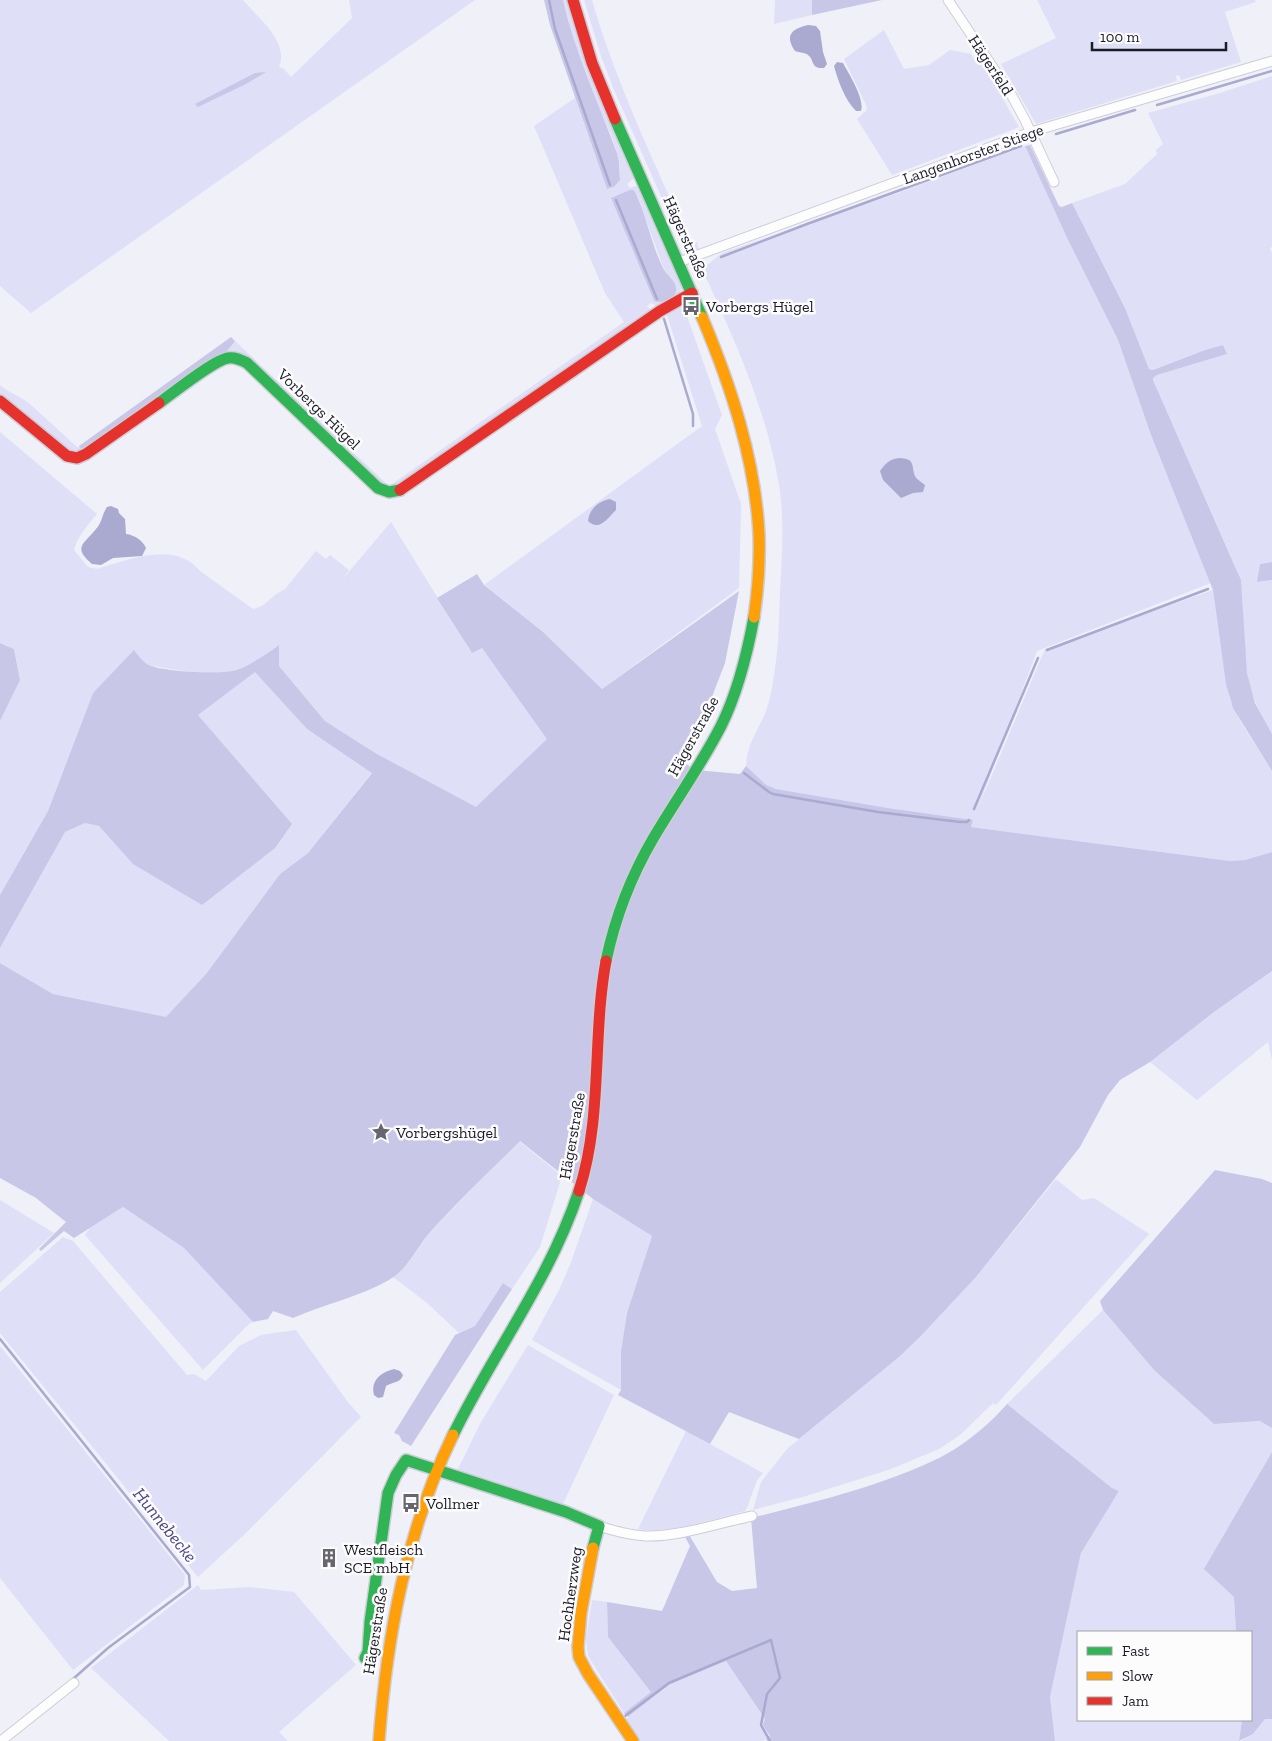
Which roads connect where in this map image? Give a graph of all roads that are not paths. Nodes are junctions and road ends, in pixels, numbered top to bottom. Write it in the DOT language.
graph roads {
  1 [pos="573,0"];
  2 [pos="948,0"];
  3 [pos="1272,61"];
  4 [pos="1031,132"];
  5 [pos="1054,182"];
  6 [pos="679,262"];
  7 [pos="692,293"];
  8 [pos="0,401"];
  9 [pos="436,1471"];
  10 [pos="752,1516"];
  11 [pos="599,1526"];
  12 [pos="364,1658"];
  13 [pos="74,1683"];
  14 [pos="1,1741"];
  15 [pos="379,1741"];
  16 [pos="633,1741"];
  1 -- 6 [label="main road, Hägerstraße"];
  2 -- 4 [label="street, Hägerfeld"];
  3 -- 4 [label="street, Langenhorster Stiege"];
  4 -- 5 [label="street, Hägerfeld"];
  4 -- 6 [label="street, Langenhorster Stiege"];
  6 -- 7 [label="main road, Hägerstraße"];
  7 -- 8 [label="main road, Vorbergs Hügel"];
  7 -- 9 [label="main road, Hägerstraße"];
  9 -- 11 [label="main road"];
  9 -- 12 [label="main road, Hägerstraße"];
  9 -- 15 [label="main road, Hägerstraße"];
  10 -- 11 [label="street"];
  11 -- 16 [label="main road, Hochherzweg"];
  13 -- 14 [label="street"];
}
